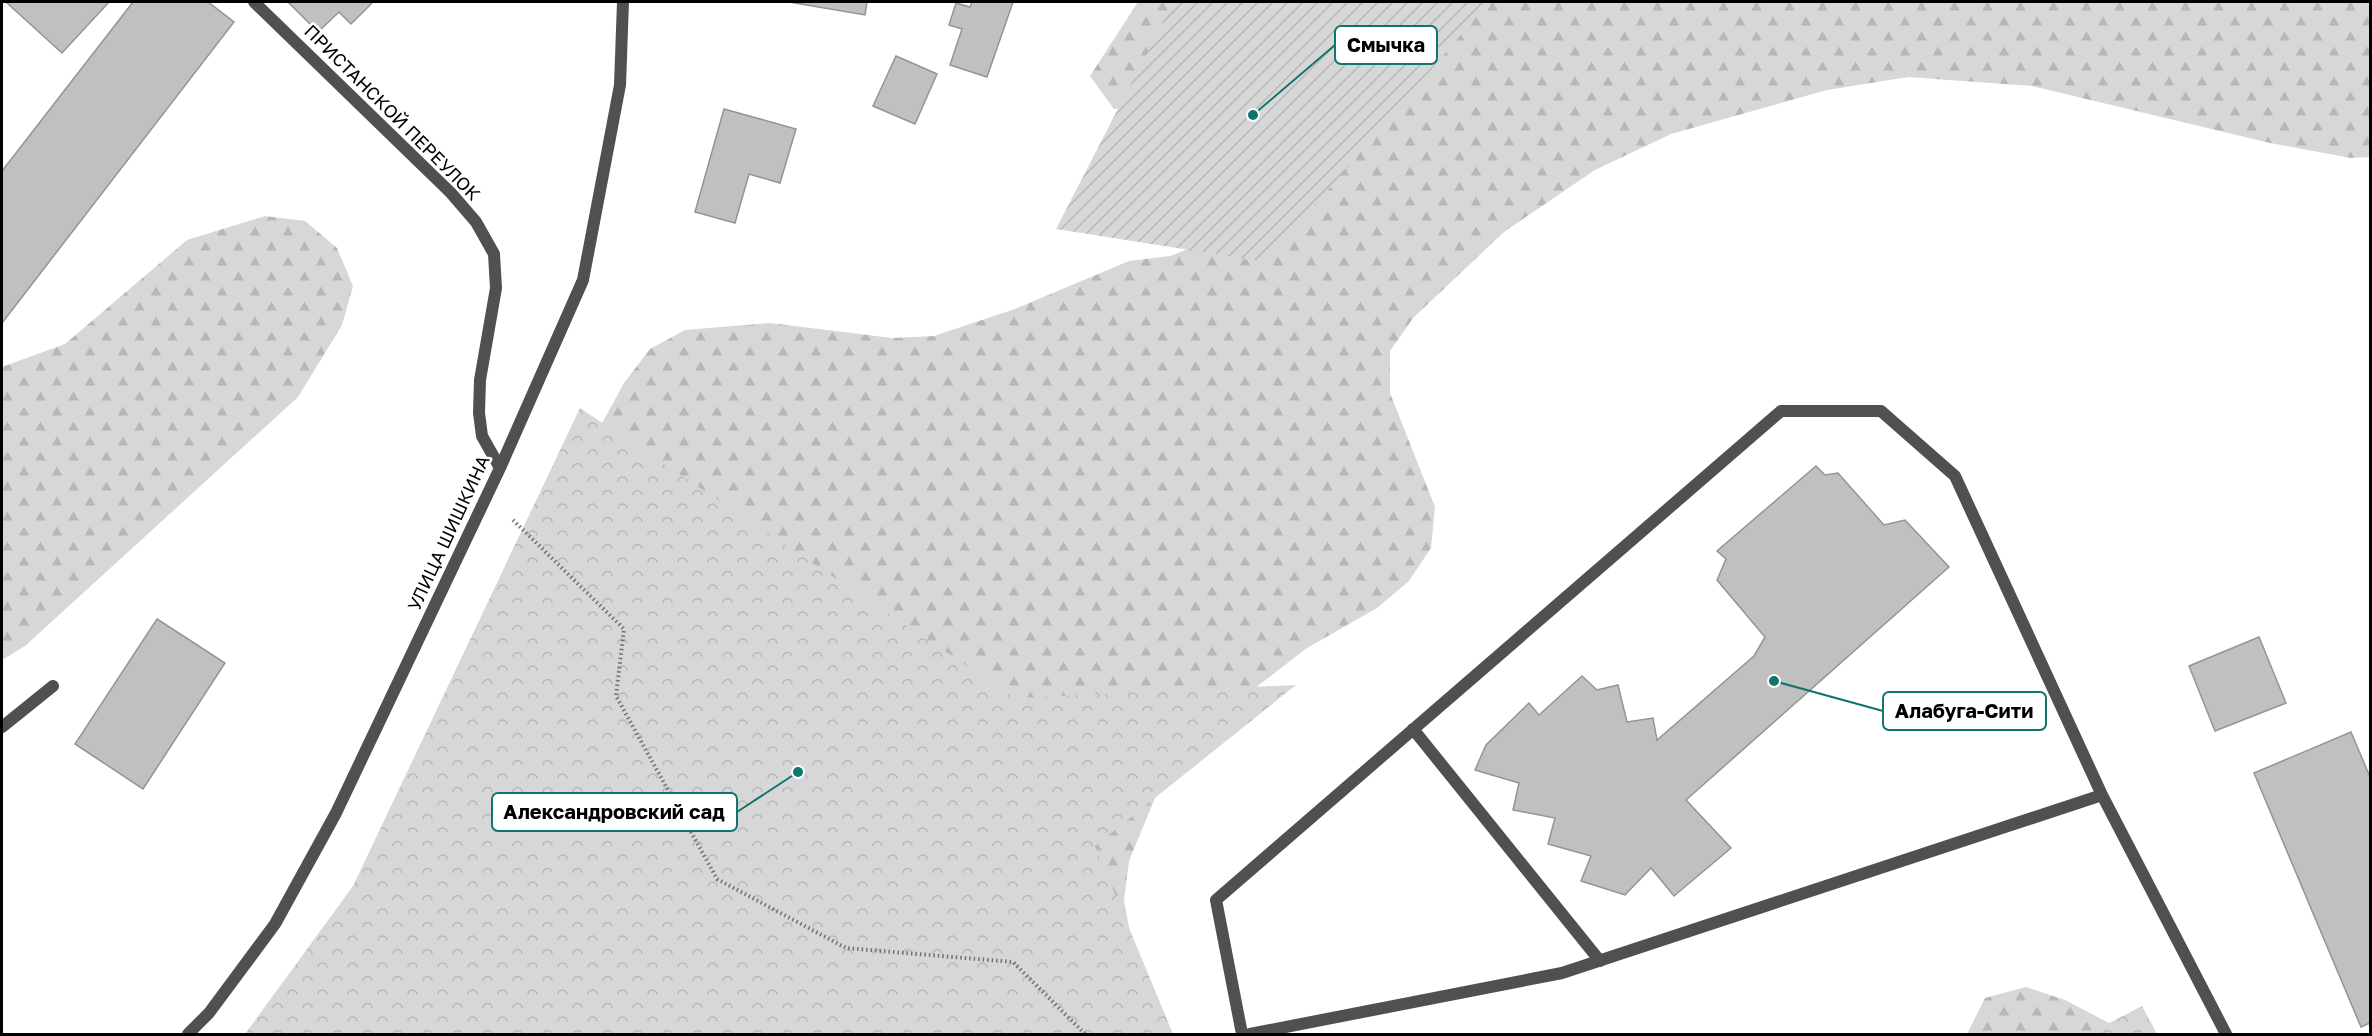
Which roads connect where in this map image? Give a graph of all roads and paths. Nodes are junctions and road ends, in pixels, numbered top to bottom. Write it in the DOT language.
graph roads {
  1 [pos="254,2"];
  2 [pos="623,2"];
  3 [pos="500,468"];
  4 [pos="513,520"];
  5 [pos="53,686"];
  6 [pos="2,727"];
  7 [pos="1413,729"];
  8 [pos="2102,795"];
  9 [pos="1600,961"];
  10 [pos="188,1035"];
  11 [pos="1085,1035"];
  12 [pos="1242,1035"];
  13 [pos="1250,1035"];
  14 [pos="2226,1035"];
  1 -- 3 [label="street, ПРИСТАНСКОЙ ПЕРЕУЛОК"];
  2 -- 3 [label="street, УЛИЦА ШИШКИНА"];
  3 -- 10 [label="street, УЛИЦА ШИШКИНА"];
  4 -- 11 [label="path"];
  5 -- 6 [label="street"];
  7 -- 8 [label="street"];
  7 -- 9 [label="street"];
  7 -- 12 [label="street"];
  8 -- 9 [label="street"];
  8 -- 14 [label="street"];
  9 -- 13 [label="street"];
}
